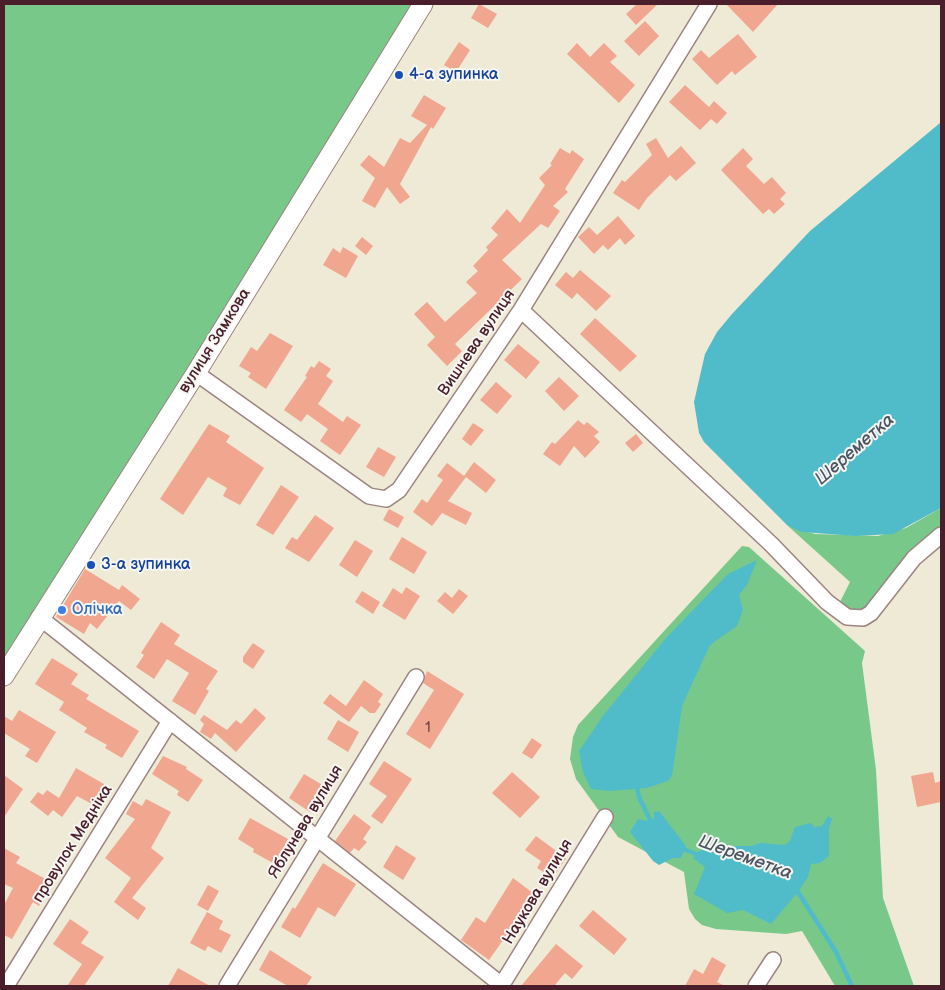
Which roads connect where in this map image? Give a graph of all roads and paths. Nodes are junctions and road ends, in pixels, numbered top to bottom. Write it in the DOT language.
graph roads {
  1 [pos="424,4"];
  2 [pos="709,4"];
  3 [pos="520,310"];
  4 [pos="196,373"];
  5 [pos="941,535"];
  6 [pos="39,617"];
  7 [pos="4,676"];
  8 [pos="416,677"];
  9 [pos="170,721"];
  10 [pos="605,817"];
  11 [pos="316,838"];
  12 [pos="773,960"];
  13 [pos="6,986"];
  14 [pos="228,986"];
  15 [pos="502,986"];
  16 [pos="756,986"];
  1 -- 4 [label="street, вулиця Замкова"];
  2 -- 3 [label="street, Вишнева вулиця"];
  3 -- 4 [label="street, Вишнева вулиця"];
  3 -- 5 [label="street"];
  4 -- 6 [label="street, вулиця Замкова"];
  6 -- 7 [label="street, вулиця Замкова"];
  6 -- 9 [label="street"];
  8 -- 11 [label="street, Яблунева вулиця"];
  9 -- 11 [label="street"];
  9 -- 13 [label="street, провулок Медніка"];
  10 -- 15 [label="street, Наукова вулиця"];
  11 -- 14 [label="street, Яблунева вулиця"];
  11 -- 15 [label="street"];
  12 -- 16 [label="street"];
}
